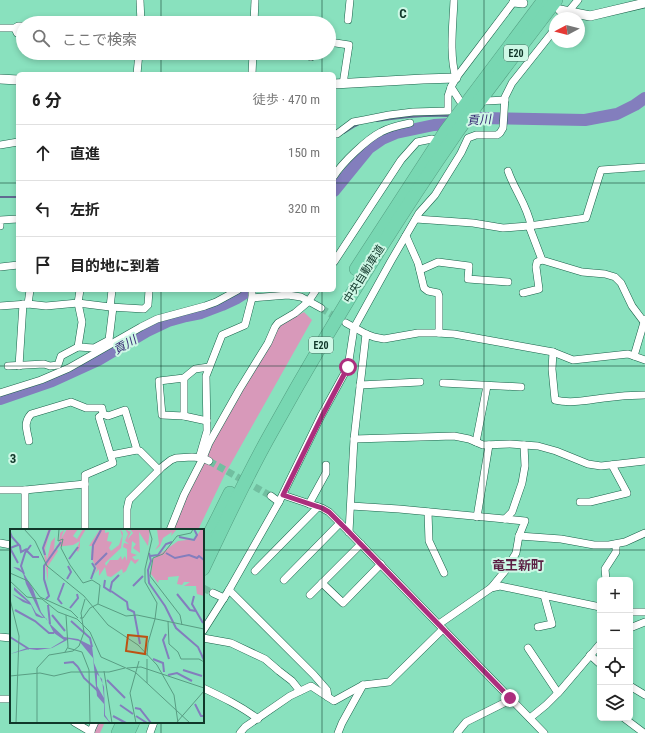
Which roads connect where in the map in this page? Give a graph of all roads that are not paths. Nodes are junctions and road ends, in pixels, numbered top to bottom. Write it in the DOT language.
graph roads {
  1 [pos="140,0"];
  2 [pos="255,0"];
  3 [pos="350,0"];
  4 [pos="454,0"];
  5 [pos="544,0"];
  6 [pos="578,0"];
  7 [pos="517,2"];
  8 [pos="645,3"];
  9 [pos="562,10"];
  10 [pos="140,16"];
  11 [pos="254,16"];
  12 [pos="348,20"];
  13 [pos="0,28"];
  14 [pos="15,28"];
  15 [pos="549,37"];
  16 [pos="336,43"];
  17 [pos="138,60"];
  18 [pos="253,60"];
  19 [pos="137,72"];
  20 [pos="252,72"];
  21 [pos="456,78"];
  22 [pos="0,79"];
  23 [pos="16,80"];
  24 [pos="339,84"];
  25 [pos="451,87"];
  26 [pos="505,100"];
  27 [pos="472,103"];
  28 [pos="393,120"];
  29 [pos="410,123"];
  30 [pos="336,134"];
  31 [pos="457,135"];
  32 [pos="432,139"];
  33 [pos="16,142"];
  34 [pos="0,145"];
  35 [pos="645,166"];
  36 [pos="508,171"];
  37 [pos="336,173"];
  38 [pos="16,219"];
  39 [pos="416,219"];
  40 [pos="0,226"];
  41 [pos="530,226"];
  42 [pos="406,236"];
  43 [pos="336,259"];
  44 [pos="542,260"];
  45 [pos="16,265"];
  46 [pos="0,267"];
  47 [pos="420,270"];
  48 [pos="508,282"];
  49 [pos="29,292"];
  50 [pos="80,292"];
  51 [pos="112,292"];
  52 [pos="149,292"];
  53 [pos="234,292"];
  54 [pos="252,292"];
  55 [pos="315,292"];
  56 [pos="523,293"];
  57 [pos="252,298"];
  58 [pos="309,301"];
  59 [pos="26,304"];
  60 [pos="78,304"];
  61 [pos="0,306"];
  62 [pos="112,307"];
  63 [pos="321,308"];
  64 [pos="645,321"];
  65 [pos="346,323"];
  66 [pos="354,328"];
  67 [pos="439,333"];
  68 [pos="366,334"];
  69 [pos="78,347"];
  70 [pos="553,352"];
  71 [pos="634,356"];
  72 [pos="645,360"];
  73 [pos="8,366"];
  74 [pos="19,366"];
  75 [pos="209,367"];
  76 [pos="184,378"];
  77 [pos="420,382"];
  78 [pos="443,383"];
  79 [pos="360,385"];
  80 [pos="487,386"];
  81 [pos="521,387"];
  82 [pos="0,393"];
  83 [pos="645,395"];
  84 [pos="103,414"];
  85 [pos="184,416"];
  86 [pos="207,421"];
  87 [pos="354,439"];
  88 [pos="29,442"];
  89 [pos="476,442"];
  90 [pos="489,445"];
  91 [pos="524,445"];
  92 [pos="137,450"];
  93 [pos="110,454"];
  94 [pos="204,459"];
  95 [pos="645,461"];
  96 [pos="326,465"];
  97 [pos="612,465"];
  98 [pos="159,470"];
  99 [pos="85,484"];
  100 [pos="0,490"];
  101 [pos="25,490"];
  102 [pos="271,496"];
  103 [pos="281,499"];
  104 [pos="580,502"];
  105 [pos="310,504"];
  106 [pos="351,506"];
  107 [pos="318,507"];
  108 [pos="428,512"];
  109 [pos="477,517"];
  110 [pos="505,519"];
  111 [pos="340,523"];
  112 [pos="25,529"];
  113 [pos="85,529"];
  114 [pos="127,529"];
  115 [pos="170,529"];
  116 [pos="349,532"];
  117 [pos="645,533"];
  118 [pos="519,536"];
  119 [pos="0,543"];
  120 [pos="361,544"];
  121 [pos="616,544"];
  122 [pos="10,545"];
  123 [pos="204,545"];
  124 [pos="381,564"];
  125 [pos="204,567"];
  126 [pos="255,571"];
  127 [pos="444,573"];
  128 [pos="606,577"];
  129 [pos="284,580"];
  130 [pos="322,583"];
  131 [pos="492,588"];
  132 [pos="229,590"];
  133 [pos="213,593"];
  134 [pos="310,595"];
  135 [pos="544,595"];
  136 [pos="224,598"];
  137 [pos="597,607"];
  138 [pos="633,612"];
  139 [pos="645,612"];
  140 [pos="645,622"];
  141 [pos="441,627"];
  142 [pos="538,627"];
  143 [pos="633,627"];
  144 [pos="204,629"];
  145 [pos="0,637"];
  146 [pos="10,638"];
  147 [pos="204,638"];
  148 [pos="597,647"];
  149 [pos="528,648"];
  150 [pos="590,655"];
  151 [pos="597,661"];
  152 [pos="363,685"];
  153 [pos="204,688"];
  154 [pos="633,689"];
  155 [pos="300,691"];
  156 [pos="558,692"];
  157 [pos="645,695"];
  158 [pos="328,697"];
  159 [pos="512,699"];
  160 [pos="530,718"];
  161 [pos="258,719"];
  162 [pos="628,721"];
  163 [pos="76,723"];
  164 [pos="94,723"];
  165 [pos="154,723"];
  166 [pos="129,727"];
  167 [pos="90,732"];
  168 [pos="118,733"];
  169 [pos="150,733"];
  170 [pos="240,733"];
  171 [pos="338,733"];
  172 [pos="457,733"];
  173 [pos="544,733"];
  174 [pos="644,733"];
  1 -- 10 [label="street"];
  2 -- 11 [label="street"];
  3 -- 12 [label="street"];
  4 -- 21 [label="street"];
  5 -- 27 [label="highway, 中央自動車道 / E20"];
  6 -- 9 [label="street"];
  7 -- 21 [label="street"];
  8 -- 9 [label="street"];
  9 -- 27 [label="highway, 中央自動車道 / E20"];
  13 -- 14 [label="street"];
  15 -- 26 [label="street"];
  16 -- 24 [label="street"];
  17 -- 19 [label="street"];
  18 -- 20 [label="street"];
  21 -- 24 [label="street"];
  21 -- 25 [label="street"];
  22 -- 23 [label="street"];
  25 -- 27 [label="street"];
  25 -- 28 [label="street"];
  26 -- 27 [label="street"];
  26 -- 31 [label="street"];
  27 -- 31 [label="highway, 中央自動車道 / E20"];
  28 -- 29 [label="street"];
  28 -- 30 [label="street"];
  28 -- 37 [label="street"];
  31 -- 39 [label="street"];
  31 -- 123 [label="highway, 中央自動車道 / E20"];
  31 -- 125 [label="highway, 中央自動車道 / E20"];
  32 -- 43 [label="street"];
  33 -- 34 [label="street"];
  35 -- 41 [label="street"];
  36 -- 41 [label="street"];
  38 -- 40 [label="street"];
  39 -- 41 [label="street"];
  39 -- 42 [label="street"];
  41 -- 44 [label="street"];
  42 -- 47 [label="street"];
  42 -- 66 [label="street"];
  44 -- 56 [label="street"];
  44 -- 64 [label="street"];
  45 -- 46 [label="street"];
  47 -- 48 [label="street"];
  47 -- 67 [label="street"];
  49 -- 59 [label="street"];
  50 -- 60 [label="street"];
  51 -- 62 [label="street"];
  52 -- 62 [label="street"];
  53 -- 82 [label="street"];
  54 -- 57 [label="street"];
  55 -- 58 [label="street"];
  57 -- 58 [label="street"];
  57 -- 75 [label="street"];
  58 -- 63 [label="street"];
  58 -- 94 [label="street"];
  59 -- 60 [label="street"];
  59 -- 61 [label="street"];
  59 -- 74 [label="street"];
  60 -- 62 [label="street"];
  60 -- 69 [label="street"];
  62 -- 69 [label="street"];
  64 -- 71 [label="street"];
  65 -- 66 [label="street"];
  66 -- 68 [label="street"];
  66 -- 103 [label="street"];
  67 -- 68 [label="street"];
  67 -- 70 [label="street"];
  68 -- 79 [label="street"];
  69 -- 74 [label="street"];
  70 -- 71 [label="street"];
  70 -- 83 [label="street"];
  71 -- 72 [label="street"];
  73 -- 74 [label="street"];
  75 -- 76 [label="street"];
  75 -- 86 [label="street"];
  76 -- 85 [label="street"];
  76 -- 85 [label="street"];
  77 -- 79 [label="street"];
  78 -- 80 [label="street"];
  79 -- 87 [label="street"];
  80 -- 81 [label="street"];
  80 -- 89 [label="street"];
  84 -- 88 [label="street"];
  84 -- 92 [label="street"];
  84 -- 93 [label="street"];
  85 -- 86 [label="street"];
  86 -- 94 [label="street"];
  87 -- 89 [label="street"];
  87 -- 106 [label="street"];
  89 -- 90 [label="street"];
  90 -- 91 [label="street"];
  90 -- 109 [label="street"];
  91 -- 97 [label="street"];
  91 -- 110 [label="street"];
  92 -- 93 [label="street"];
  92 -- 98 [label="street"];
  93 -- 99 [label="street"];
  94 -- 98 [label="street"];
  94 -- 115 [label="street"];
  95 -- 97 [label="street"];
  96 -- 105 [label="street"];
  97 -- 104 [label="street"];
  98 -- 114 [label="street"];
  99 -- 101 [label="street"];
  99 -- 113 [label="street"];
  100 -- 101 [label="street"];
  101 -- 112 [label="street"];
  102 -- 103 [label="street"];
  103 -- 105 [label="street"];
  103 -- 132 [label="street"];
  105 -- 107 [label="street"];
  106 -- 108 [label="street"];
  106 -- 116 [label="street"];
  107 -- 111 [label="street"];
  107 -- 126 [label="street"];
  108 -- 109 [label="street"];
  108 -- 127 [label="street"];
  109 -- 110 [label="street"];
  110 -- 118 [label="street"];
  111 -- 116 [label="street"];
  111 -- 129 [label="street"];
  116 -- 120 [label="street"];
  117 -- 121 [label="street"];
  118 -- 121 [label="street"];
  118 -- 131 [label="street"];
  119 -- 122 [label="street"];
  120 -- 124 [label="street"];
  120 -- 130 [label="street"];
  121 -- 128 [label="street"];
  124 -- 130 [label="street"];
  124 -- 141 [label="street"];
  130 -- 134 [label="street"];
  131 -- 135 [label="street"];
  131 -- 141 [label="street"];
  132 -- 136 [label="street"];
  132 -- 158 [label="street"];
  133 -- 136 [label="street"];
  135 -- 137 [label="street"];
  135 -- 142 [label="street"];
  136 -- 144 [label="street"];
  138 -- 139 [label="street"];
  140 -- 143 [label="street"];
  141 -- 152 [label="street"];
  141 -- 159 [label="street"];
  145 -- 146 [label="street"];
  147 -- 155 [label="street"];
  148 -- 150 [label="street"];
  149 -- 156 [label="street"];
  150 -- 151 [label="street"];
  150 -- 156 [label="street"];
  152 -- 158 [label="street"];
  152 -- 171 [label="street"];
  153 -- 161 [label="street"];
  154 -- 157 [label="street"];
  155 -- 158 [label="street"];
  155 -- 161 [label="street"];
  156 -- 160 [label="street"];
  159 -- 160 [label="street"];
  159 -- 172 [label="street"];
  160 -- 173 [label="street"];
  161 -- 170 [label="street"];
  162 -- 174 [label="street"];
  163 -- 167 [label="street"];
  164 -- 167 [label="street"];
  165 -- 169 [label="street"];
  166 -- 168 [label="highway"];
}
